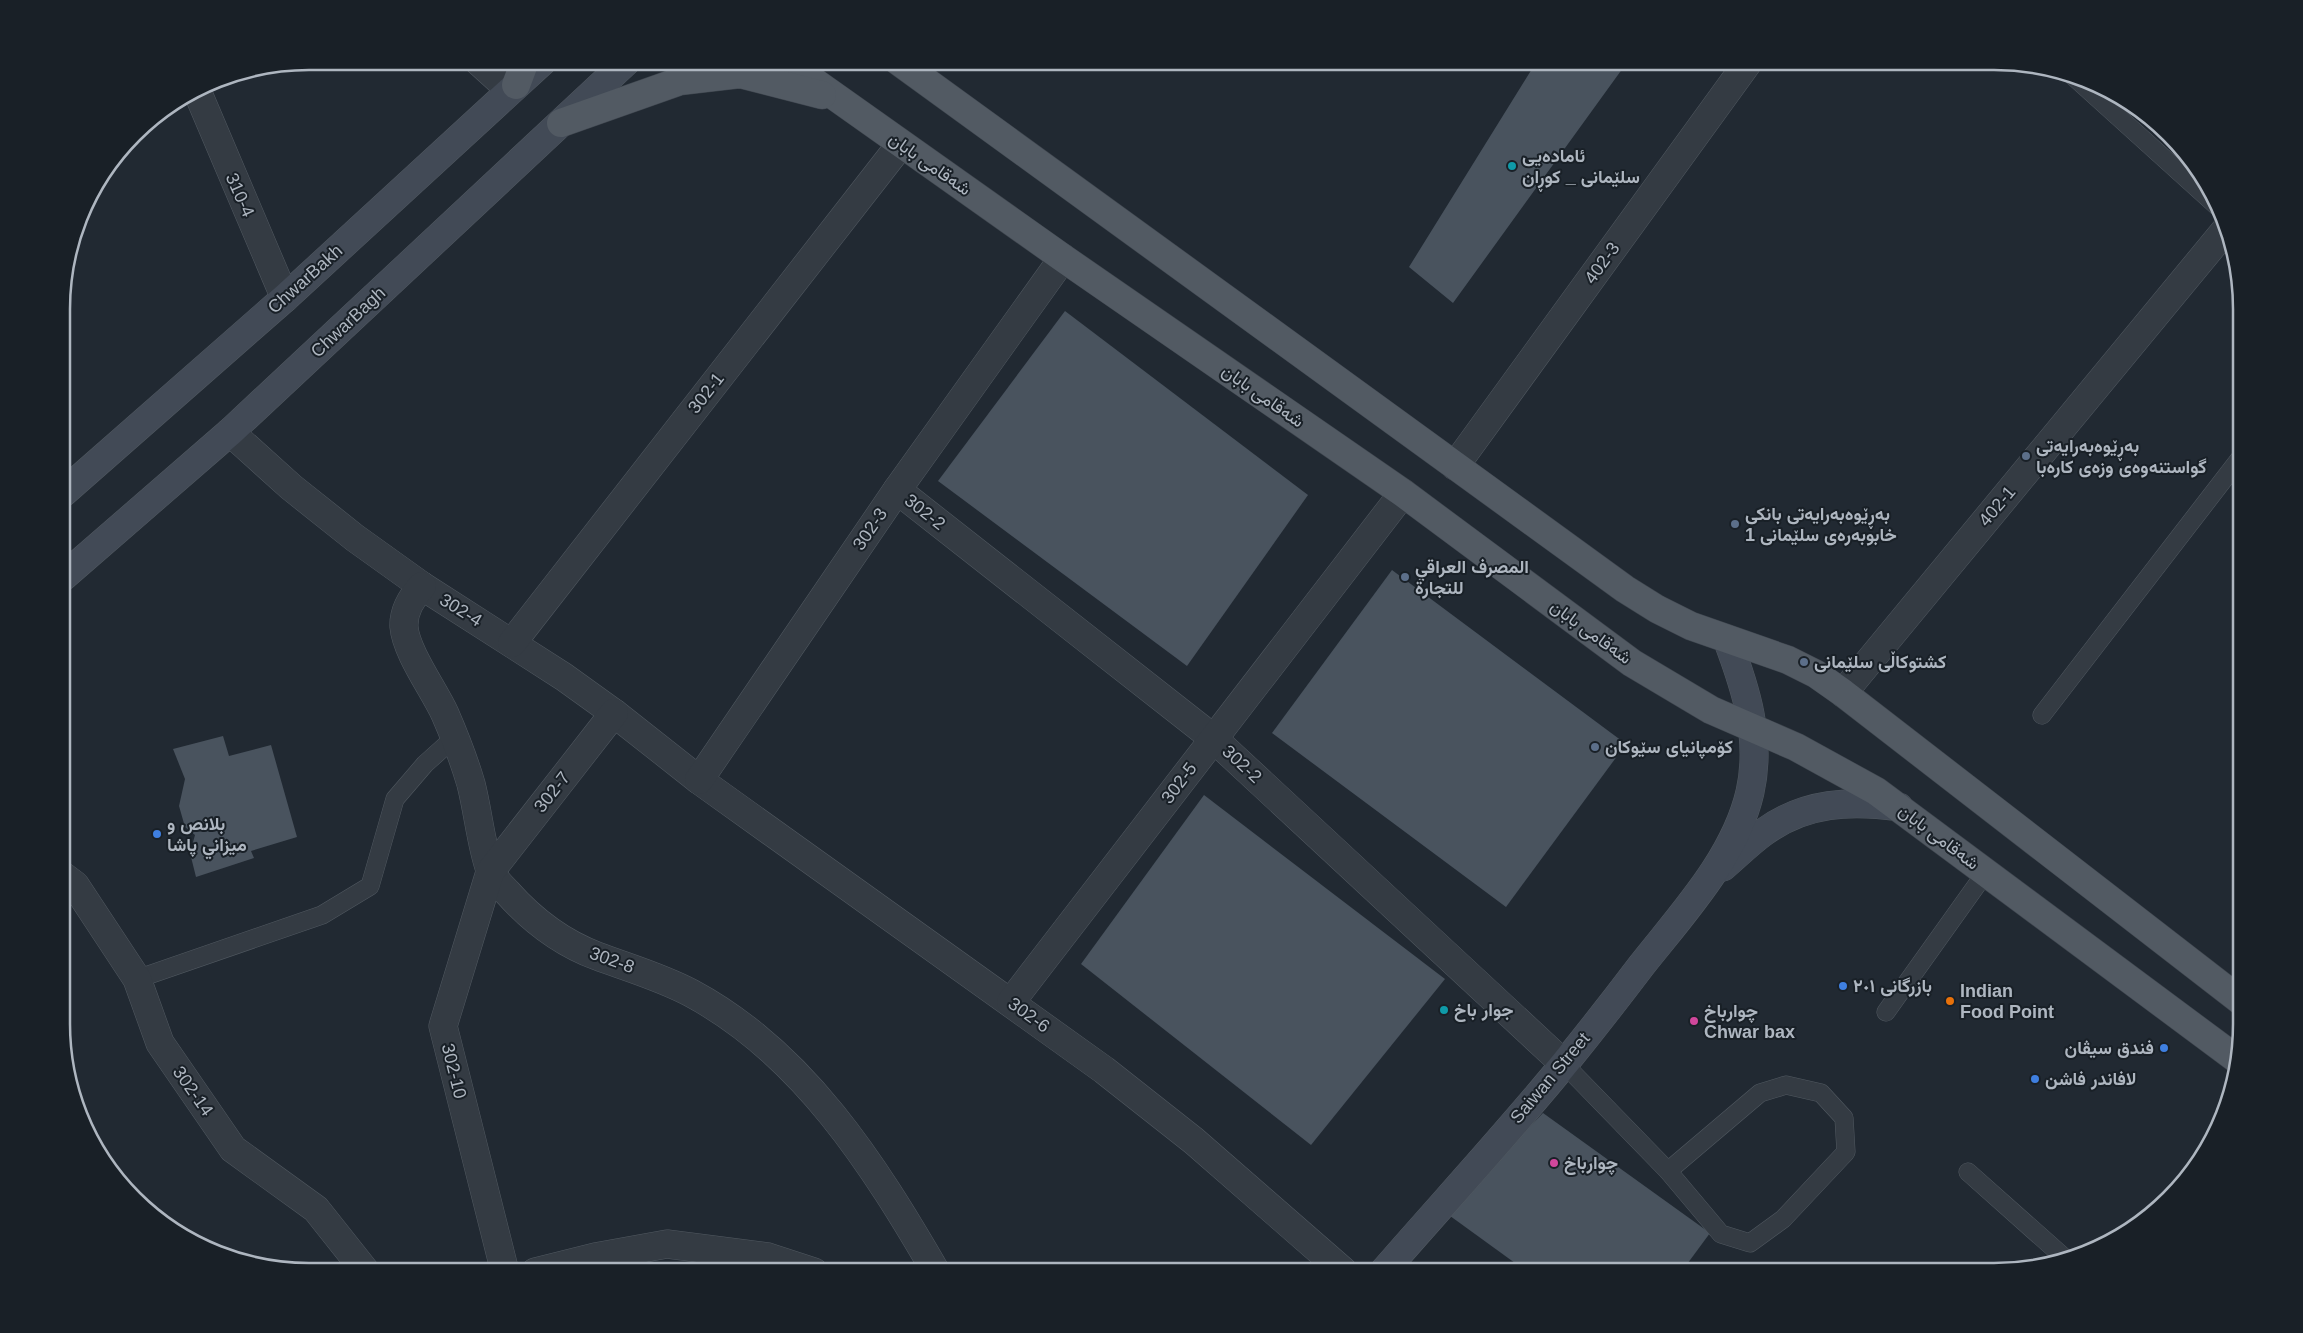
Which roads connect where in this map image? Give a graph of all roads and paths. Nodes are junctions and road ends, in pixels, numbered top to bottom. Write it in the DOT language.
graph roads {
  1 [pos="498,70"];
  2 [pos="530,70"];
  3 [pos="617,70"];
  4 [pos="798,70"];
  5 [pos="910,70"];
  6 [pos="934,70"];
  7 [pos="1742,70"];
  8 [pos="517,79"];
  9 [pos="2087,88"];
  10 [pos="199,97"];
  11 [pos="838,99"];
  12 [pos="957,104"];
  13 [pos="561,123"];
  14 [pos="901,144"];
  15 [pos="2203,194"];
  16 [pos="2221,236"];
  17 [pos="1063,258"];
  18 [pos="285,298"];
  19 [pos="230,432"];
  20 [pos="1455,466"];
  21 [pos="2233,467"];
  22 [pos="70,487"];
  23 [pos="897,490"];
  24 [pos="1403,493"];
  25 [pos="70,571"];
  26 [pos="422,586"];
  27 [pos="1727,640"];
  28 [pos="512,642"];
  29 [pos="1843,693"];
  30 [pos="614,713"];
  31 [pos="2042,715"];
  32 [pos="1753,730"];
  33 [pos="455,737"];
  34 [pos="1213,738"];
  35 [pos="699,780"];
  36 [pos="1899,807"];
  37 [pos="490,872"];
  38 [pos="1986,872"];
  39 [pos="1709,879"];
  40 [pos="70,881"];
  41 [pos="137,979"];
  42 [pos="2233,995"];
  43 [pos="1011,1002"];
  44 [pos="1886,1012"];
  45 [pos="2231,1055"];
  46 [pos="1564,1064"];
  47 [pos="1668,1171"];
  48 [pos="1968,1172"];
  49 [pos="2060,1254"];
  50 [pos="359,1263"];
  51 [pos="503,1263"];
  52 [pos="571,1263"];
  53 [pos="786,1263"];
  54 [pos="931,1263"];
  55 [pos="1334,1263"];
  56 [pos="1391,1263"];
  1 -- 8 [label="street"];
  2 -- 8 [label="main road, ChwarBakh"];
  3 -- 13 [label="main road, ChwarBagh"];
  4 -- 11 [label="main road, شەقامی بابان"];
  5 -- 12 [label="main road"];
  6 -- 12 [label="main road"];
  7 -- 20 [label="street, 402-3"];
  8 -- 18 [label="main road, ChwarBakh"];
  9 -- 15 [label="lane"];
  10 -- 18 [label="street, 310-4"];
  11 -- 13 [label="main road"];
  11 -- 14 [label="main road, شەقامی بابان"];
  12 -- 20 [label="main road"];
  13 -- 19 [label="main road, ChwarBagh"];
  14 -- 17 [label="main road, شەقامی بابان"];
  14 -- 28 [label="street, 302-1"];
  16 -- 29 [label="street, 402-1"];
  17 -- 23 [label="street, 302-3"];
  17 -- 24 [label="main road, شەقامی بابان"];
  18 -- 22 [label="main road, ChwarBakh"];
  19 -- 25 [label="main road, ChwarBagh"];
  19 -- 26 [label="street, 302-4"];
  20 -- 27 [label="main road"];
  21 -- 31 [label="lane"];
  23 -- 34 [label="street, 302-2"];
  23 -- 35 [label="street, 302-3"];
  24 -- 32 [label="main road, شەقامی بابان"];
  24 -- 34 [label="street, 302-5"];
  26 -- 28 [label="street, 302-4"];
  26 -- 33 [label="street"];
  27 -- 29 [label="main road"];
  27 -- 32 [label="main road, Saiwan Street"];
  28 -- 30 [label="street, 302-4"];
  29 -- 42 [label="main road"];
  30 -- 35 [label="street, 302-4"];
  30 -- 37 [label="street, 302-7"];
  32 -- 36 [label="main road, شەقامی بابان"];
  32 -- 39 [label="main road, Saiwan Street"];
  33 -- 37 [label="street"];
  33 -- 41 [label="lane"];
  34 -- 43 [label="street, 302-5"];
  34 -- 46 [label="street, 302-2"];
  35 -- 43 [label="street, 302-6"];
  36 -- 38 [label="main road, شەقامی بابان"];
  36 -- 39 [label="main road, Saiwan Street"];
  37 -- 51 [label="street, 302-10"];
  37 -- 54 [label="street, 302-8"];
  38 -- 44 [label="lane"];
  38 -- 45 [label="main road, شەقامی بابان"];
  39 -- 46 [label="main road, Saiwan Street"];
  40 -- 41 [label="street, 302-14"];
  41 -- 50 [label="street, 302-14"];
  43 -- 55 [label="street, 302-6"];
  46 -- 47 [label="lane"];
  46 -- 56 [label="main road, Saiwan Street"];
  47 -- 47 [label="lane"];
  48 -- 49 [label="lane"];
  52 -- 53 [label="street"];
}
